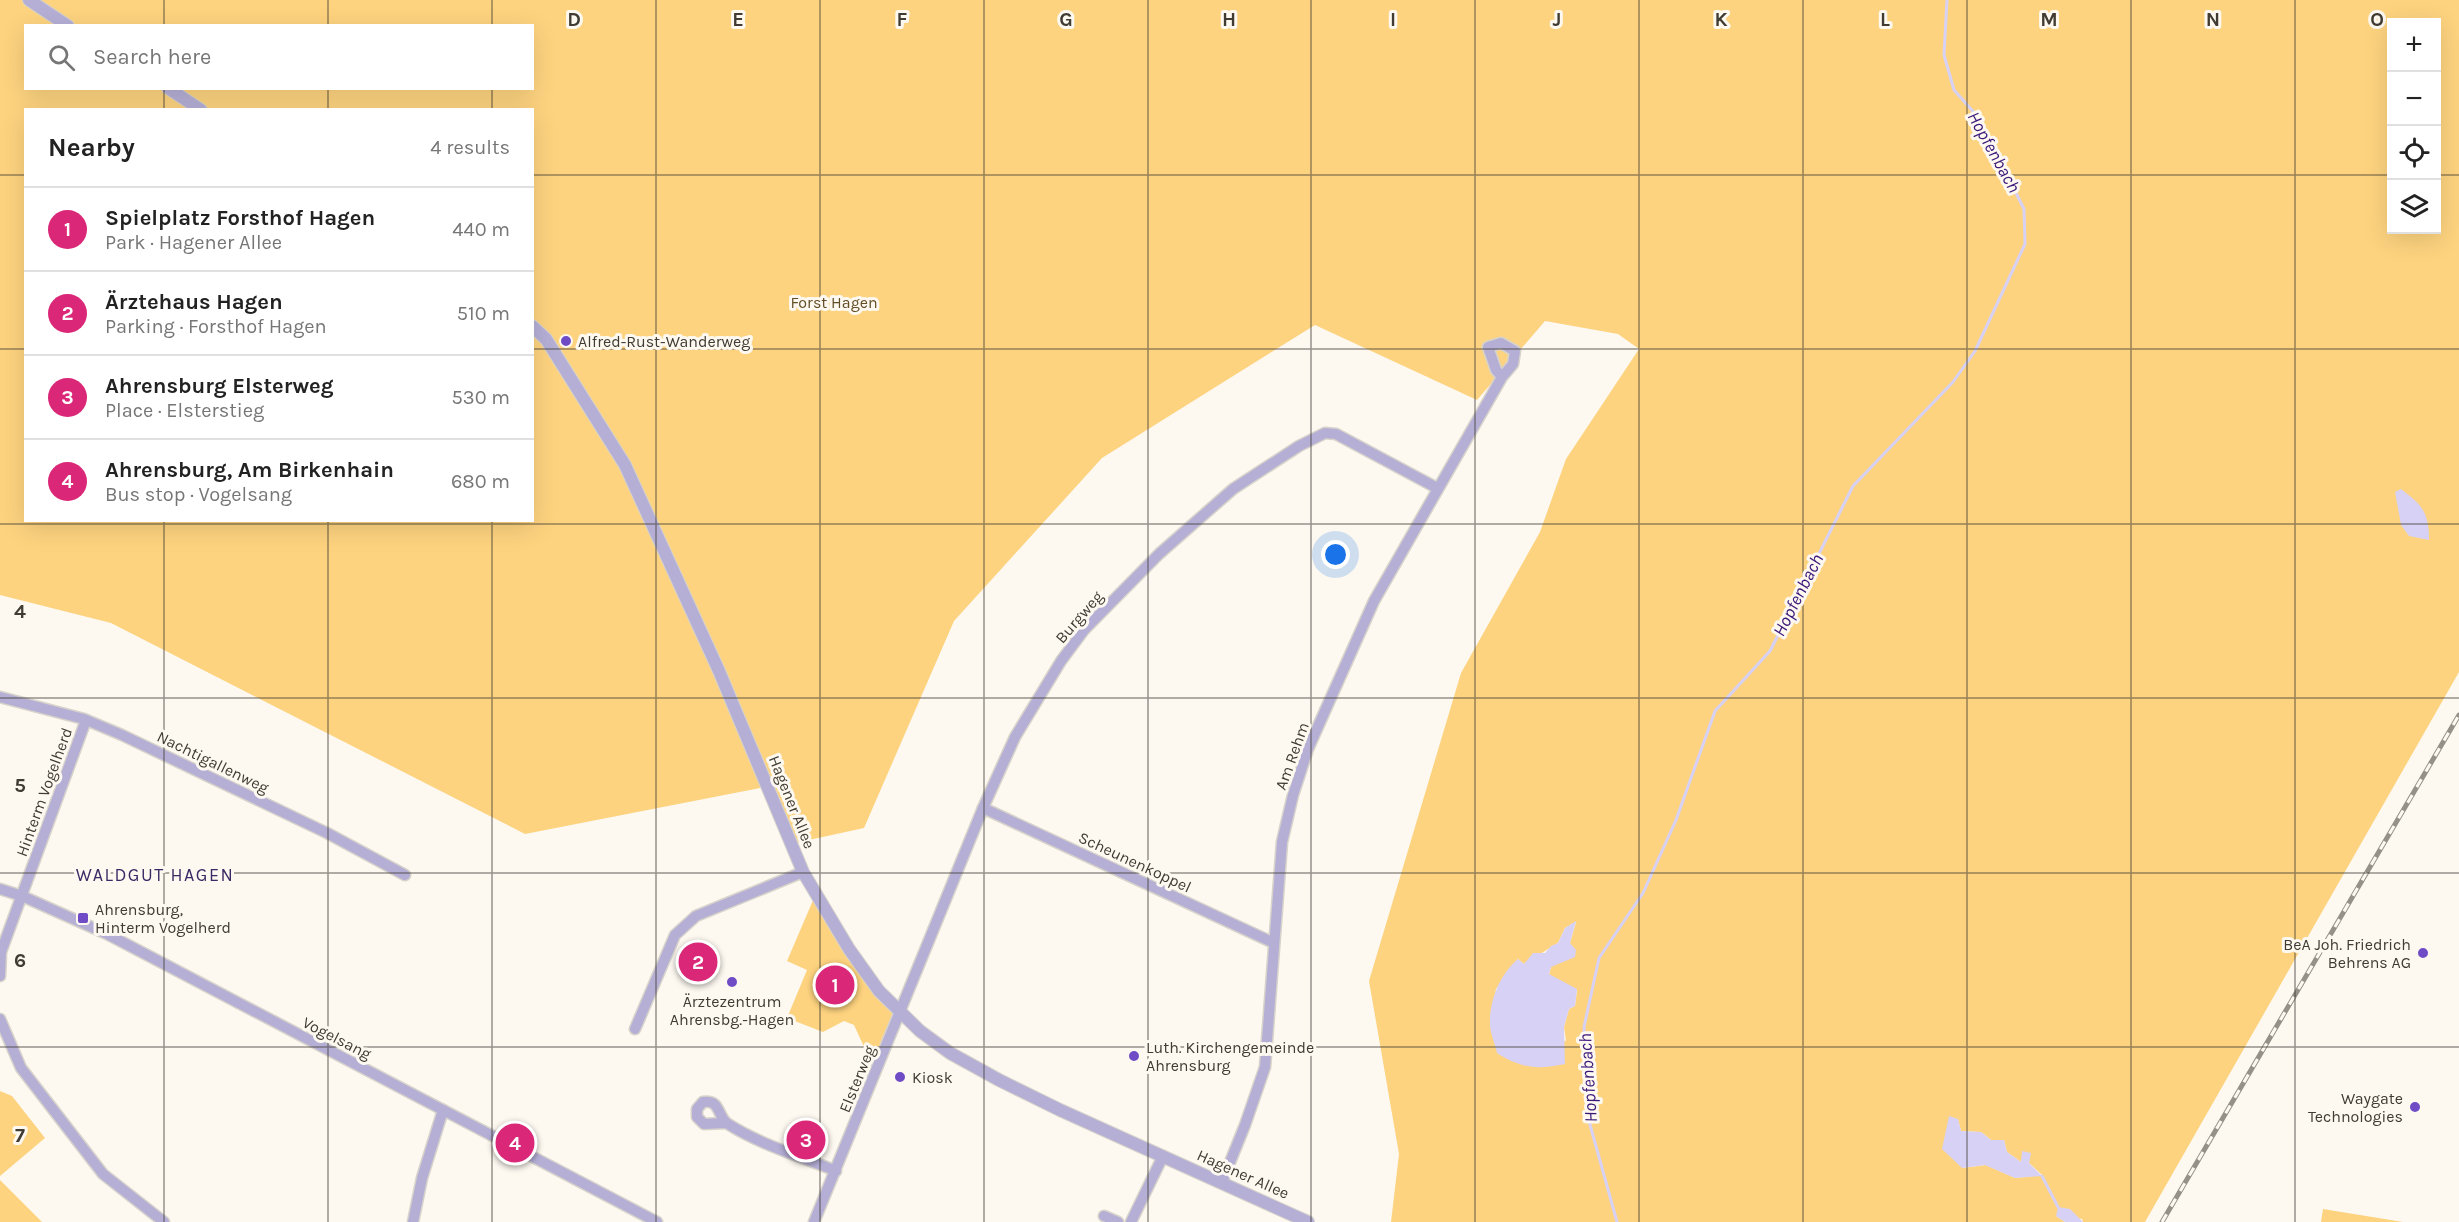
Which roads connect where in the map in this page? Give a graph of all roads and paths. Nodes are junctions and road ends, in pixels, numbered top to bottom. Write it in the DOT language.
graph roads {
  1 [pos="29,0"];
  2 [pos="65,24"];
  3 [pos="171,90"];
  4 [pos="198,108"];
  5 [pos="534,329"];
  6 [pos="1502,377"];
  7 [pos="1437,488"];
  8 [pos="0,697"];
  9 [pos="86,720"];
  10 [pos="983,808"];
  11 [pos="803,872"];
  12 [pos="405,875"];
  13 [pos="0,889"];
  14 [pos="22,896"];
  15 [pos="1274,943"];
  16 [pos="0,976"];
  17 [pos="900,1014"];
  18 [pos="0,1019"];
  19 [pos="635,1029"];
  20 [pos="443,1110"];
  21 [pos="725,1123"];
  22 [pos="1163,1156"];
  23 [pos="836,1171"];
  24 [pos="1222,1182"];
  25 [pos="1104,1215"];
  26 [pos="164,1222"];
  27 [pos="413,1222"];
  28 [pos="657,1222"];
  29 [pos="814,1222"];
  30 [pos="1118,1222"];
  31 [pos="1131,1222"];
  32 [pos="1308,1222"];
  1 -- 2 [label="street"];
  3 -- 4 [label="street"];
  5 -- 11 [label="street, Hagener Allee"];
  6 -- 7 [label="street, Am Rehm"];
  7 -- 10 [label="street, Burgweg"];
  7 -- 15 [label="street, Am Rehm"];
  8 -- 9 [label="street, Nachtigallenweg"];
  9 -- 12 [label="street, Nachtigallenweg"];
  9 -- 14 [label="street, Hinterm Vogelherd"];
  10 -- 15 [label="street, Scheunenkoppel"];
  10 -- 17 [label="street, Burgweg"];
  11 -- 17 [label="street, Hagener Allee"];
  11 -- 19 [label="street"];
  13 -- 14 [label="street, Vogelsang"];
  14 -- 16 [label="street, Hinterm Vogelherd"];
  14 -- 20 [label="street, Vogelsang"];
  15 -- 24 [label="street, Am Rehm"];
  17 -- 22 [label="street, Hagener Allee"];
  17 -- 23 [label="street, Elsterweg"];
  18 -- 26 [label="street"];
  20 -- 27 [label="street"];
  20 -- 28 [label="street, Vogelsang"];
  21 -- 23 [label="street"];
  22 -- 24 [label="street, Hagener Allee"];
  22 -- 31 [label="street"];
  23 -- 29 [label="street, Elsterweg"];
  24 -- 32 [label="street, Hagener Allee"];
  25 -- 30 [label="street"];
}
